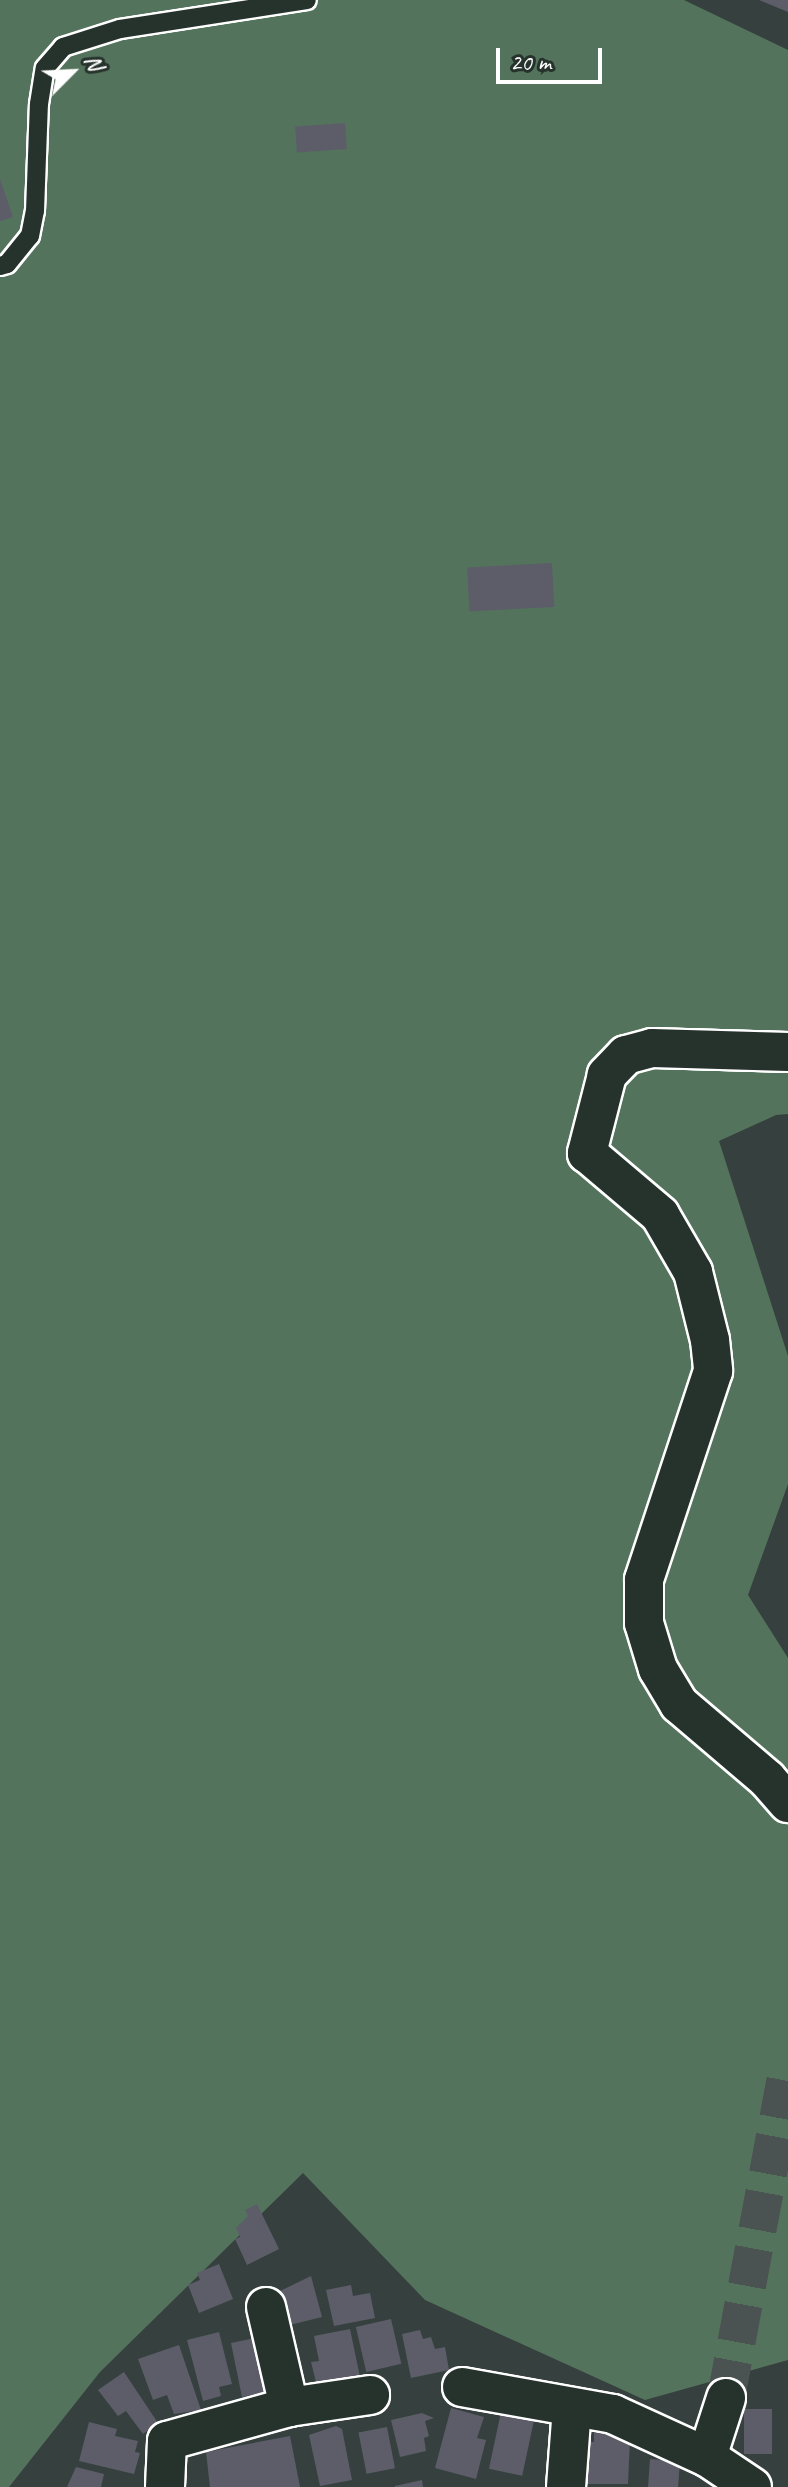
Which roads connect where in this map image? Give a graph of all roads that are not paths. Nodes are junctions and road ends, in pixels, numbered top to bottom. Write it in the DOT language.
graph roads {
  1 [pos="307,0"];
  2 [pos="0,266"];
  3 [pos="788,1052"];
  4 [pos="788,1803"];
  5 [pos="266,2307"];
  6 [pos="462,2387"];
  7 [pos="370,2395"];
  8 [pos="726,2398"];
  9 [pos="289,2407"];
  10 [pos="572,2407"];
  11 [pos="707,2457"];
  12 [pos="165,2487"];
  13 [pos="566,2487"];
  14 [pos="752,2487"];
  1 -- 2 [label="lane"];
  3 -- 4 [label="street"];
  5 -- 9 [label="street"];
  6 -- 10 [label="street"];
  7 -- 9 [label="street"];
  8 -- 11 [label="street"];
  9 -- 12 [label="street"];
  10 -- 11 [label="street"];
  10 -- 13 [label="street"];
  11 -- 14 [label="street"];
}
